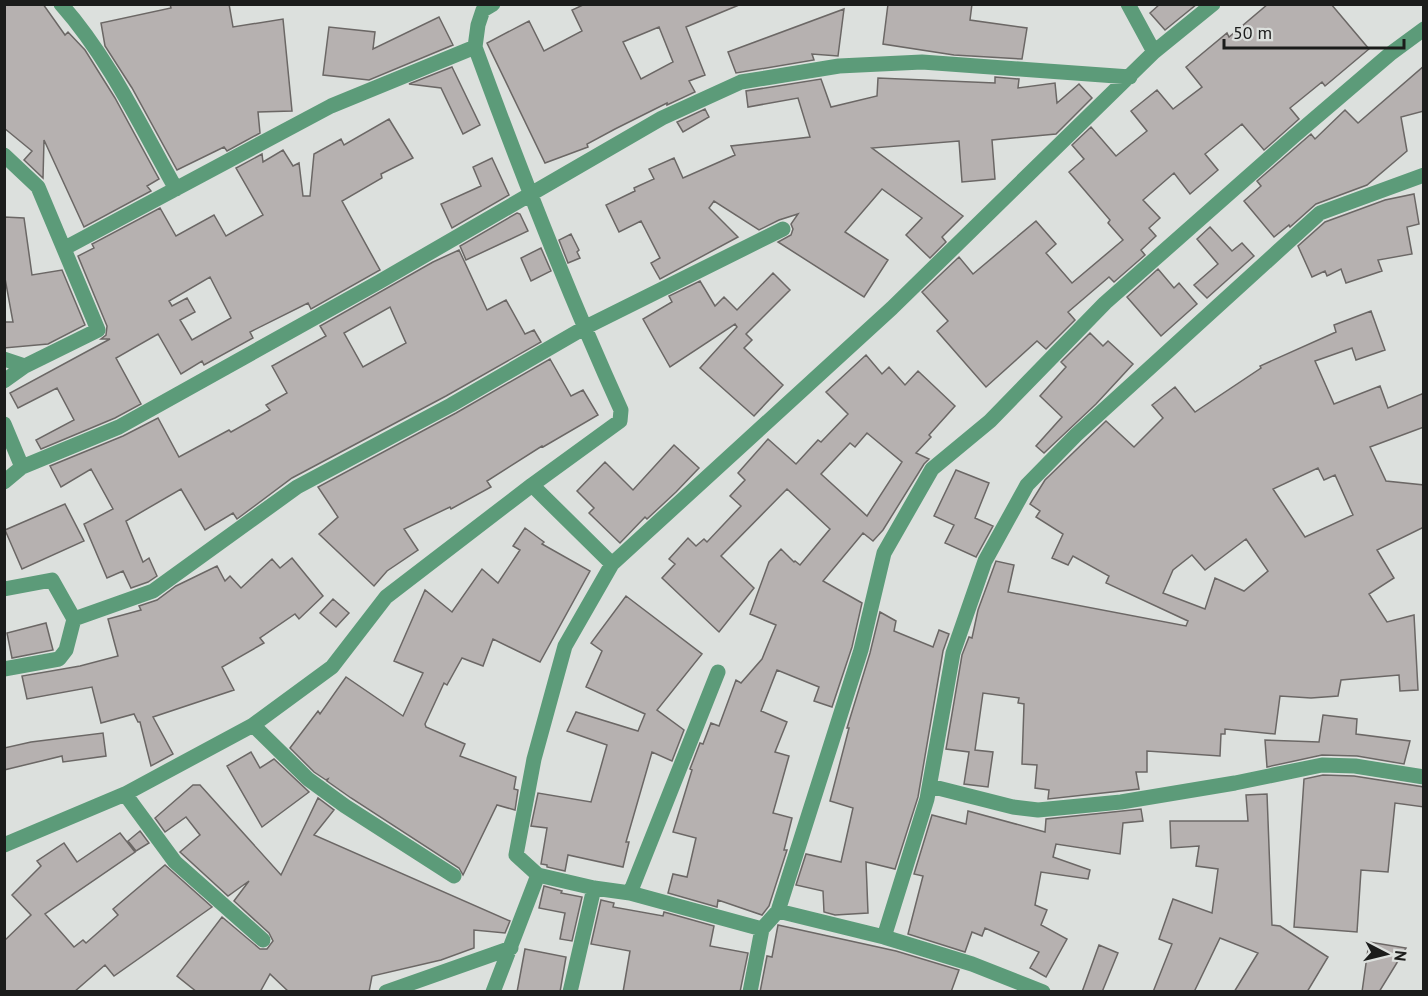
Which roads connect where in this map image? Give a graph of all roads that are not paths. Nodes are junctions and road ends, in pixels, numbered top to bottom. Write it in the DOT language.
graph roads {
  1 [pos="61,4"];
  2 [pos="493,4"];
  3 [pos="1128,4"];
  4 [pos="1213,4"];
  5 [pos="1424,29"];
  6 [pos="475,47"];
  7 [pos="1154,52"];
  8 [pos="1130,77"];
  9 [pos="4,155"];
  10 [pos="1424,175"];
  11 [pos="176,189"];
  12 [pos="529,194"];
  13 [pos="783,229"];
  14 [pos="65,248"];
  15 [pos="584,328"];
  16 [pos="4,359"];
  17 [pos="25,366"];
  18 [pos="4,381"];
  19 [pos="4,424"];
  20 [pos="22,467"];
  21 [pos="4,482"];
  22 [pos="532,485"];
  23 [pos="612,564"];
  24 [pos="4,589"];
  25 [pos="74,619"];
  26 [pos="4,669"];
  27 [pos="718,672"];
  28 [pos="253,725"];
  29 [pos="1424,777"];
  30 [pos="930,786"];
  31 [pos="125,794"];
  32 [pos="4,845"];
  33 [pos="538,875"];
  34 [pos="454,876"];
  35 [pos="594,888"];
  36 [pos="630,893"];
  37 [pos="778,911"];
  38 [pos="762,929"];
  39 [pos="884,937"];
  40 [pos="263,939"];
  41 [pos="511,948"];
  42 [pos="386,992"];
  43 [pos="493,992"];
  44 [pos="570,992"];
  45 [pos="750,992"];
  46 [pos="1043,992"];
  1 -- 11 [label="street"];
  2 -- 6 [label="street"];
  3 -- 7 [label="street"];
  4 -- 7 [label="street"];
  5 -- 37 [label="street"];
  6 -- 11 [label="street"];
  6 -- 12 [label="street"];
  7 -- 8 [label="street"];
  8 -- 12 [label="street"];
  8 -- 23 [label="street"];
  9 -- 14 [label="street"];
  10 -- 30 [label="street"];
  11 -- 14 [label="street"];
  12 -- 15 [label="street"];
  12 -- 20 [label="street"];
  13 -- 15 [label="street"];
  14 -- 17 [label="street"];
  15 -- 22 [label="street"];
  15 -- 25 [label="street"];
  16 -- 17 [label="street"];
  17 -- 18 [label="street"];
  19 -- 20 [label="street"];
  20 -- 21 [label="street"];
  22 -- 23 [label="street"];
  22 -- 28 [label="street"];
  23 -- 33 [label="street"];
  24 -- 25 [label="street"];
  25 -- 26 [label="street"];
  27 -- 36 [label="street"];
  28 -- 31 [label="street"];
  28 -- 34 [label="street"];
  29 -- 30 [label="street"];
  30 -- 39 [label="street"];
  31 -- 32 [label="street"];
  31 -- 40 [label="street"];
  33 -- 35 [label="street"];
  33 -- 41 [label="street"];
  35 -- 36 [label="street"];
  35 -- 44 [label="street"];
  36 -- 38 [label="street"];
  37 -- 38 [label="street"];
  37 -- 39 [label="street"];
  38 -- 45 [label="street"];
  39 -- 46 [label="street"];
  41 -- 42 [label="street"];
  41 -- 43 [label="street"];
}
